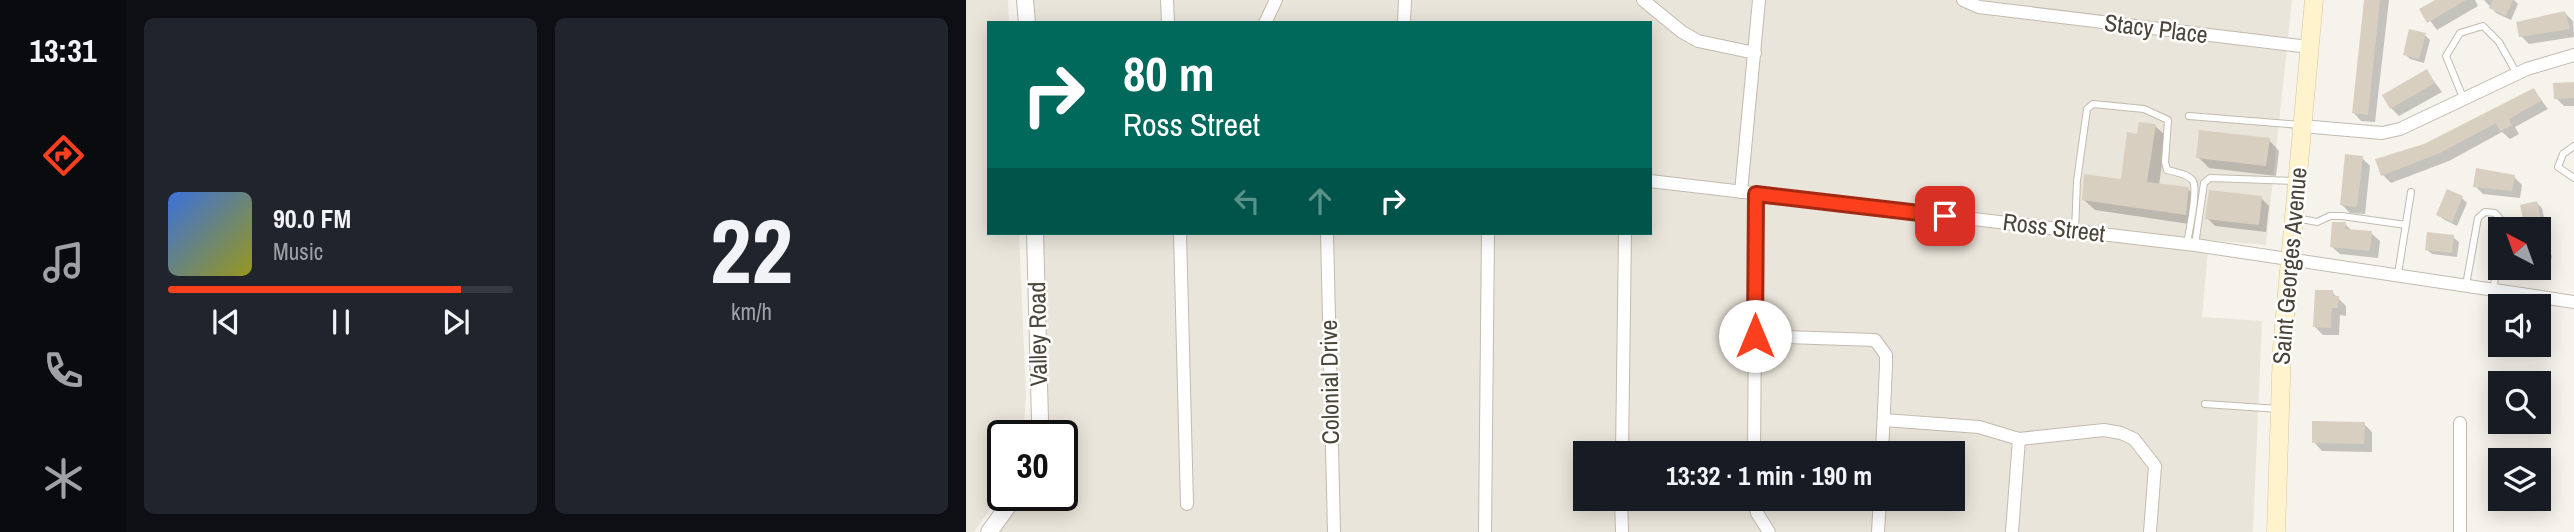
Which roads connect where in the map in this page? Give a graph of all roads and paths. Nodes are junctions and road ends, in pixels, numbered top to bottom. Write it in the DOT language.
graph roads {
  1 [pos="1025,0"];
  2 [pos="1167,0"];
  3 [pos="1276,0"];
  4 [pos="1405,0"];
  5 [pos="1643,0"];
  6 [pos="1759,0"];
  7 [pos="1963,0"];
  8 [pos="2314,0"];
  9 [pos="1027,21"];
  10 [pos="1168,21"];
  11 [pos="1266,21"];
  12 [pos="1404,21"];
  13 [pos="2309,47"];
  14 [pos="1755,53"];
  15 [pos="2574,55"];
  16 [pos="2516,74"];
  17 [pos="2464,100"];
  18 [pos="2189,116"];
  19 [pos="2302,125"];
  20 [pos="2574,146"];
  21 [pos="2574,178"];
  22 [pos="1652,181"];
  23 [pos="2297,181"];
  24 [pos="1741,192"];
  25 [pos="2411,192"];
  26 [pos="1756,194"];
  27 [pos="2498,217"];
  28 [pos="2294,218"];
  29 [pos="2406,225"];
  30 [pos="2075,231"];
  31 [pos="1035,235"];
  32 [pos="1180,235"];
  33 [pos="1327,235"];
  34 [pos="1488,235"];
  35 [pos="1625,235"];
  36 [pos="2191,244"];
  37 [pos="2290,260"];
  38 [pos="2398,276"];
  39 [pos="2495,280"];
  40 [pos="2466,287"];
  41 [pos="2493,291"];
  42 [pos="2574,302"];
  43 [pos="1755,336"];
  44 [pos="2204,404"];
  45 [pos="2280,409"];
  46 [pos="1040,420"];
  47 [pos="1884,420"];
  48 [pos="2460,422"];
  49 [pos="2019,439"];
  50 [pos="1622,441"];
  51 [pos="1754,441"];
  52 [pos="1883,441"];
  53 [pos="1187,505"];
  54 [pos="1004,511"];
  55 [pos="1621,511"];
  56 [pos="1757,511"];
  57 [pos="1879,511"];
  58 [pos="1766,531"];
  59 [pos="989,532"];
  60 [pos="1334,532"];
  61 [pos="1485,532"];
  62 [pos="1622,532"];
  63 [pos="1878,532"];
  64 [pos="2012,532"];
  65 [pos="2150,532"];
  66 [pos="2276,532"];
  67 [pos="2460,532"];
  1 -- 9 [label="street"];
  2 -- 10 [label="street"];
  3 -- 11 [label="street"];
  4 -- 12 [label="street"];
  5 -- 14 [label="street"];
  6 -- 14 [label="street"];
  7 -- 13 [label="street, Stacy Place"];
  8 -- 13 [label="main road, Saint Georges Avenue"];
  13 -- 19 [label="main road, Saint Georges Avenue"];
  14 -- 24 [label="street"];
  15 -- 16 [label="street"];
  16 -- 17 [label="street"];
  16 -- 17 [label="lane"];
  17 -- 19 [label="street"];
  18 -- 19 [label="lane"];
  19 -- 23 [label="main road, Saint Georges Avenue"];
  20 -- 21 [label="lane"];
  22 -- 24 [label="street, Ross Street"];
  23 -- 28 [label="main road, Saint Georges Avenue"];
  23 -- 36 [label="lane"];
  24 -- 26 [label="street, Ross Street"];
  25 -- 29 [label="lane"];
  26 -- 30 [label="street, Ross Street"];
  26 -- 43 [label="street"];
  27 -- 40 [label="lane"];
  28 -- 29 [label="lane"];
  28 -- 37 [label="main road, Saint Georges Avenue"];
  29 -- 38 [label="lane"];
  30 -- 36 [label="street, Ross Street"];
  30 -- 36 [label="lane"];
  31 -- 46 [label="street, Valley Road"];
  32 -- 53 [label="street"];
  33 -- 60 [label="street, Colonial Drive"];
  34 -- 61 [label="street"];
  35 -- 50 [label="street"];
  36 -- 37 [label="street, Ross Street"];
  37 -- 38 [label="street, Ross Street"];
  37 -- 45 [label="main road, Saint Georges Avenue"];
  38 -- 40 [label="street, Ross Street"];
  39 -- 41 [label="lane"];
  40 -- 41 [label="street, Ross Street"];
  41 -- 42 [label="street, Ross Street"];
  43 -- 47 [label="street"];
  43 -- 51 [label="street"];
  44 -- 45 [label="lane"];
  45 -- 66 [label="main road, Saint Georges Avenue"];
  47 -- 49 [label="street"];
  47 -- 52 [label="street"];
  48 -- 67 [label="street"];
  49 -- 64 [label="street"];
  49 -- 65 [label="street"];
  54 -- 59 [label="street"];
  55 -- 62 [label="street"];
  56 -- 58 [label="street"];
  57 -- 63 [label="street"];
}
